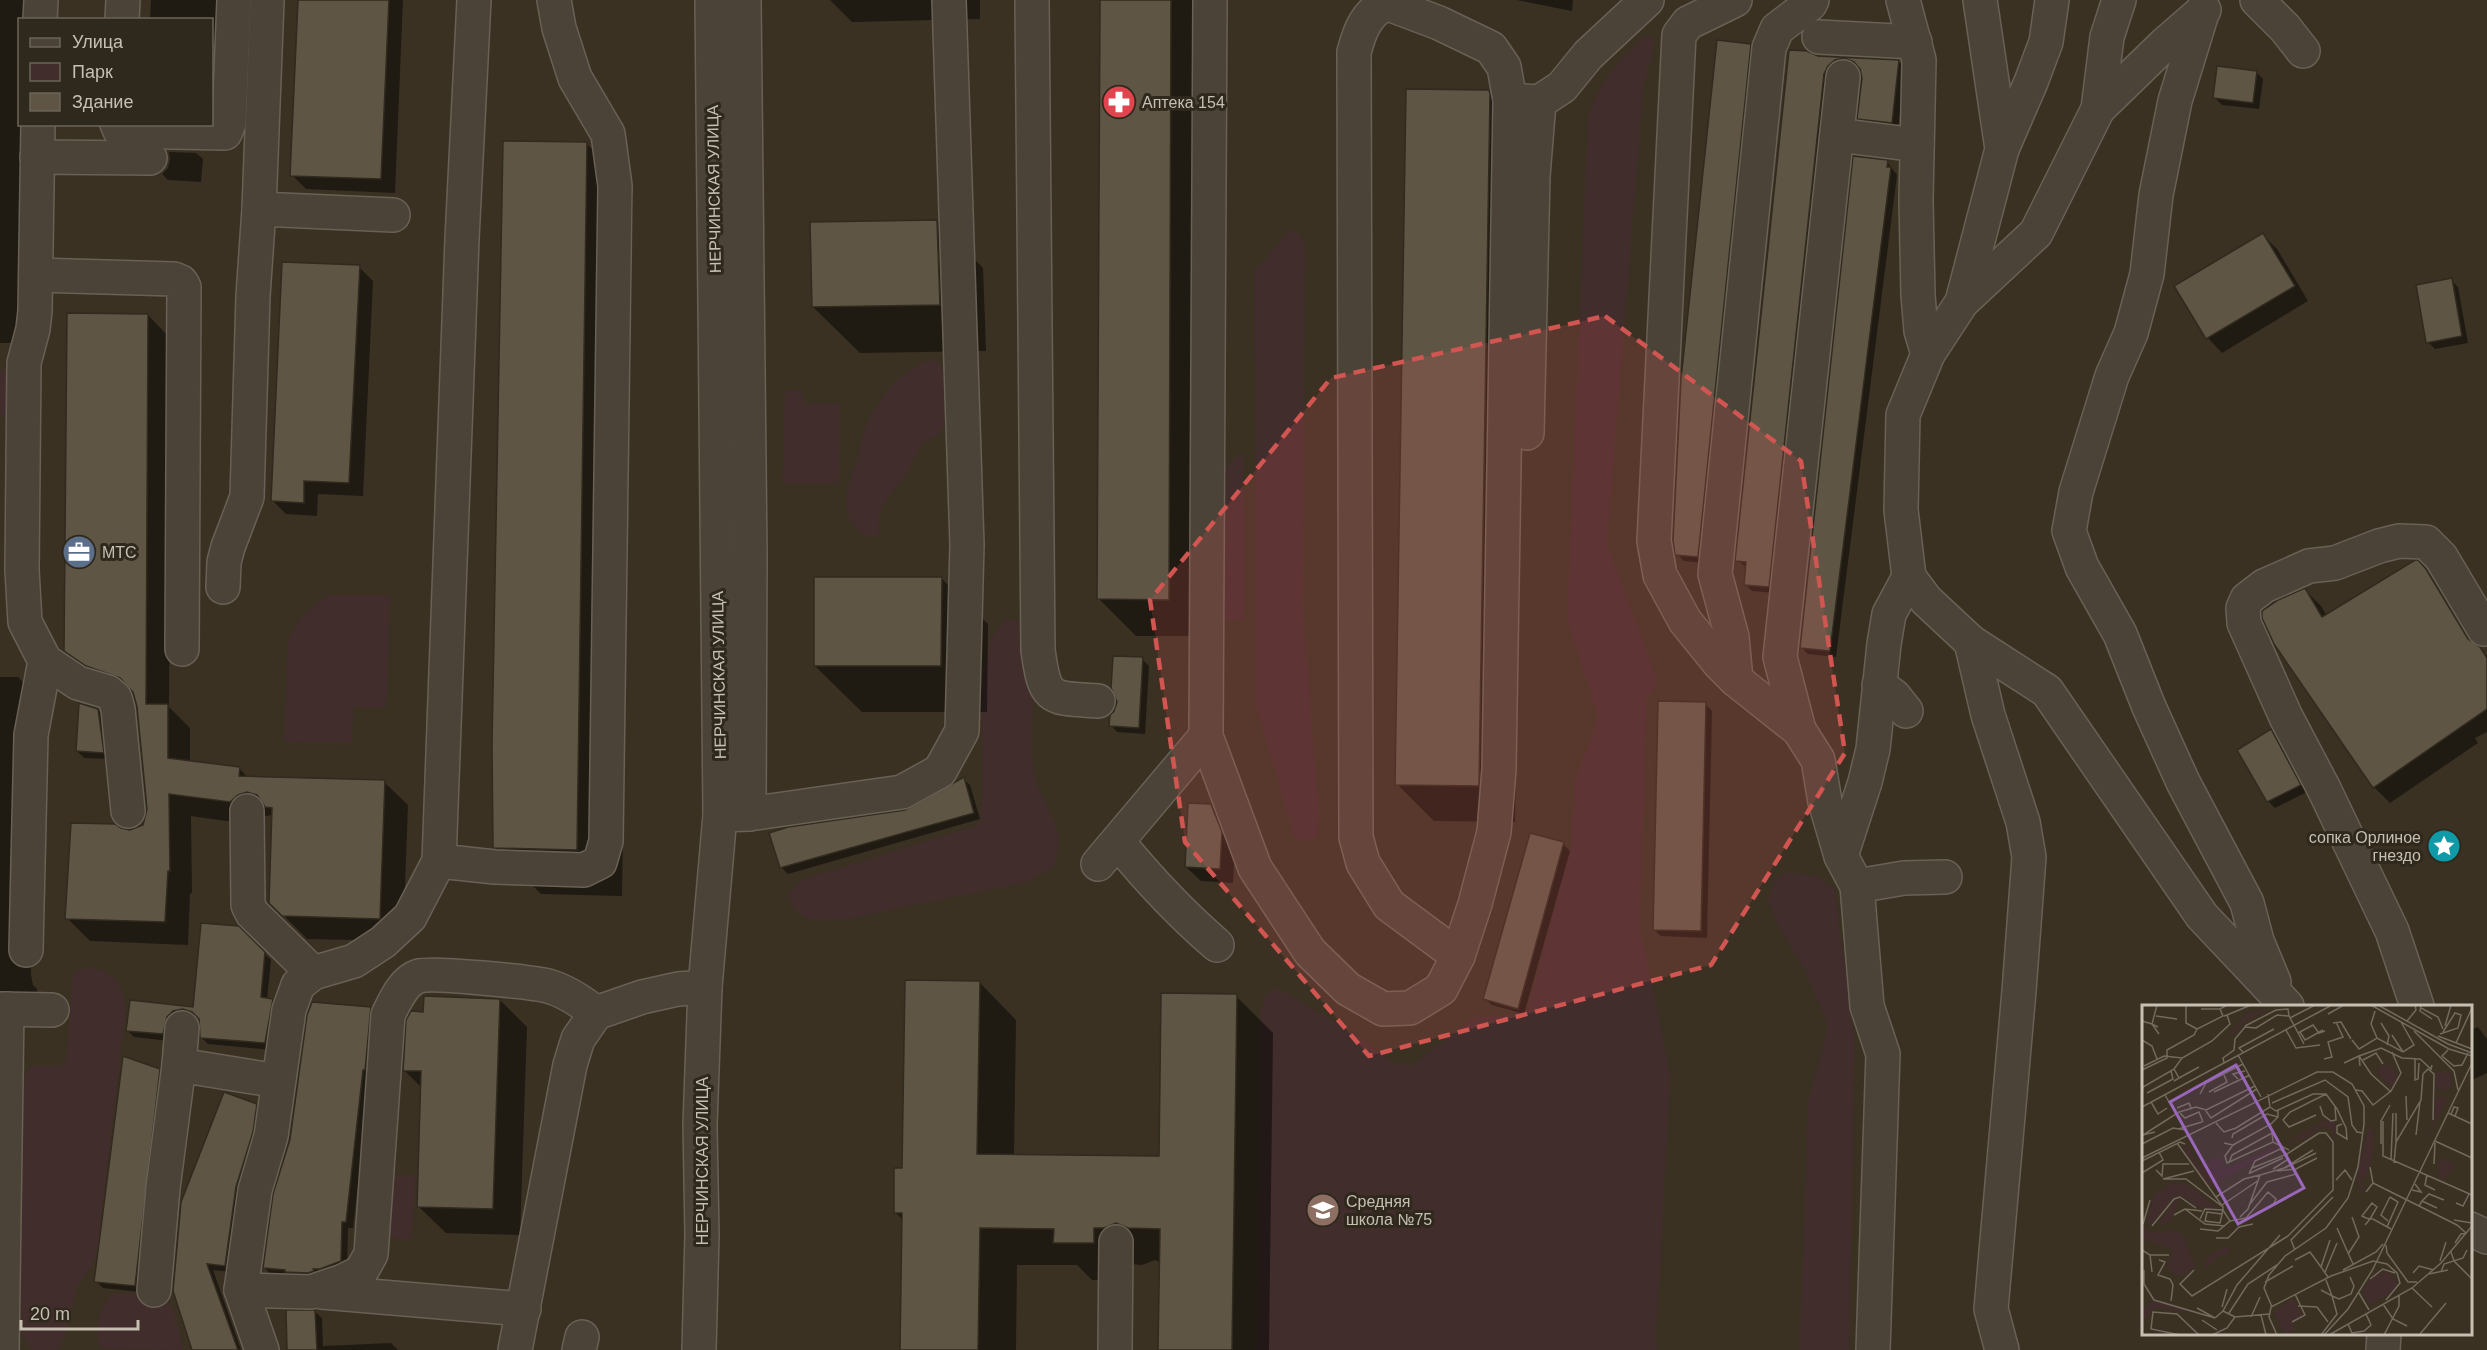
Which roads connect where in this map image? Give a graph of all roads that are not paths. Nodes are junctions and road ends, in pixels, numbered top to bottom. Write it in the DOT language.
graph roads {
  1 [pos="41,0"];
  2 [pos="123,0"];
  3 [pos="234,0"];
  4 [pos="267,0"];
  5 [pos="474,0"];
  6 [pos="554,0"];
  7 [pos="712,0"];
  8 [pos="744,0"];
  9 [pos="949,0"];
  10 [pos="1032,0"];
  11 [pos="1210,0"];
  12 [pos="1647,0"];
  13 [pos="1735,0"];
  14 [pos="1812,0"];
  15 [pos="1903,0"];
  16 [pos="1980,0"];
  17 [pos="2052,0"];
  18 [pos="2119,0"];
  19 [pos="2267,3"];
  20 [pos="2210,5"];
  21 [pos="1416,6"];
  22 [pos="40,18"];
  23 [pos="122,18"];
  24 [pos="1819,38"];
  25 [pos="1915,42"];
  26 [pos="2303,51"];
  27 [pos="1843,77"];
  28 [pos="1524,101"];
  29 [pos="2098,109"];
  30 [pos="38,126"];
  31 [pos="118,126"];
  32 [pos="1837,135"];
  33 [pos="1917,145"];
  34 [pos="2002,149"];
  35 [pos="38,157"];
  36 [pos="150,158"];
  37 [pos="259,209"];
  38 [pos="393,215"];
  39 [pos="36,275"];
  40 [pos="1962,302"];
  41 [pos="1928,354"];
  42 [pos="12,363"];
  43 [pos="1909,577"];
  44 [pos="223,586"];
  45 [pos="2484,629"];
  46 [pos="1971,642"];
  47 [pos="182,649"];
  48 [pos="45,661"];
  49 [pos="1736,680"];
  50 [pos="1879,685"];
  51 [pos="1098,701"];
  52 [pos="1906,711"];
  53 [pos="1521,716"];
  54 [pos="1799,730"];
  55 [pos="1206,736"];
  56 [pos="1838,776"];
  57 [pos="128,811"];
  58 [pos="247,811"];
  59 [pos="735,814"];
  60 [pos="1841,856"];
  61 [pos="439,861"];
  62 [pos="1945,877"];
  63 [pos="1857,886"];
  64 [pos="1217,945"];
  65 [pos="26,950"];
  66 [pos="1458,956"];
  67 [pos="313,973"];
  68 [pos="705,987"];
  69 [pos="2285,1004"];
  70 [pos="2417,1005"];
  71 [pos="3,1009"];
  72 [pos="52,1010"];
  73 [pos="596,1013"];
  74 [pos="182,1028"];
  75 [pos="179,1065"];
  76 [pos="278,1081"];
  77 [pos="2472,1230"];
  78 [pos="2487,1237"];
  79 [pos="1116,1242"];
  80 [pos="154,1290"];
  81 [pos="241,1290"];
  82 [pos="311,1292"];
  83 [pos="524,1309"];
  84 [pos="2384,1335"];
  85 [pos="2,1350"];
  86 [pos="262,1350"];
  87 [pos="515,1350"];
  88 [pos="699,1350"];
  89 [pos="1115,1350"];
  90 [pos="1873,1350"];
  91 [pos="2002,1350"];
  92 [pos="2383,1350"];
  1 -- 22 [label="street"];
  2 -- 23 [label="street"];
  3 -- 31 [label="street"];
  4 -- 37 [label="street"];
  5 -- 61 [label="street"];
  6 -- 61 [label="street"];
  7 -- 59 [label="street, НЕРЧИНСКАЯ УЛИЦА"];
  8 -- 59 [label="street"];
  9 -- 59 [label="street"];
  10 -- 51 [label="street"];
  11 -- 55 [label="street"];
  12 -- 28 [label="street"];
  13 -- 49 [label="street"];
  14 -- 49 [label="street"];
  15 -- 25 [label="street"];
  16 -- 34 [label="street"];
  17 -- 34 [label="street"];
  18 -- 29 [label="street"];
  19 -- 26 [label="street"];
  20 -- 29 [label="street"];
  20 -- 69 [label="street"];
  21 -- 28 [label="street"];
  21 -- 66 [label="street"];
  24 -- 25 [label="street"];
  25 -- 33 [label="street"];
  27 -- 32 [label="street"];
  28 -- 53 [label="street"];
  28 -- 66 [label="street"];
  29 -- 40 [label="street"];
  30 -- 35 [label="street"];
  32 -- 33 [label="street"];
  32 -- 54 [label="street"];
  33 -- 41 [label="street"];
  34 -- 40 [label="street"];
  35 -- 36 [label="street"];
  35 -- 39 [label="street"];
  37 -- 38 [label="street"];
  37 -- 44 [label="street"];
  39 -- 42 [label="street"];
  39 -- 47 [label="street"];
  40 -- 41 [label="street"];
  41 -- 43 [label="street"];
  42 -- 48 [label="street"];
  43 -- 46 [label="street"];
  43 -- 50 [label="street"];
  45 -- 70 [label="street"];
  46 -- 69 [label="street"];
  46 -- 91 [label="street"];
  48 -- 57 [label="street"];
  48 -- 65 [label="street"];
  49 -- 54 [label="street"];
  50 -- 52 [label="street"];
  50 -- 60 [label="street"];
  54 -- 60 [label="street"];
  55 -- 64 [label="street"];
  55 -- 66 [label="street"];
  56 -- 60 [label="street"];
  58 -- 67 [label="street"];
  59 -- 68 [label="street, НЕРЧИНСКАЯ УЛИЦА"];
  60 -- 63 [label="street"];
  61 -- 67 [label="street"];
  62 -- 63 [label="street"];
  63 -- 90 [label="street"];
  67 -- 76 [label="street"];
  68 -- 73 [label="street"];
  68 -- 88 [label="street, НЕРЧИНСКАЯ УЛИЦА"];
  71 -- 72 [label="street"];
  71 -- 85 [label="street"];
  73 -- 82 [label="street"];
  73 -- 83 [label="street"];
  74 -- 75 [label="street"];
  75 -- 76 [label="street"];
  75 -- 80 [label="street"];
  76 -- 81 [label="street"];
  77 -- 78 [label="street"];
  79 -- 89 [label="street"];
  81 -- 82 [label="street"];
  81 -- 86 [label="street"];
  82 -- 83 [label="street"];
  83 -- 87 [label="street"];
  84 -- 92 [label="street"];
}
